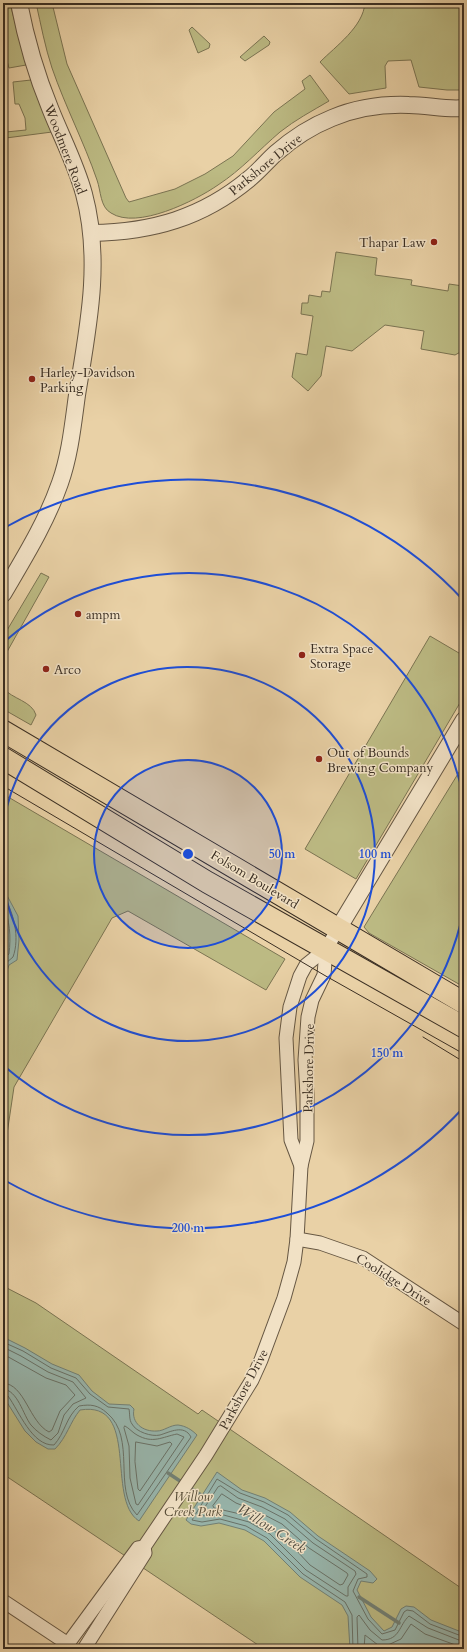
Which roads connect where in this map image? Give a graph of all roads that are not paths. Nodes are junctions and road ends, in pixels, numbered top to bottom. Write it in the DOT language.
graph roads {
  1 [pos="19,3"];
  2 [pos="464,108"];
  3 [pos="92,233"];
  4 [pos="3,594"];
  5 [pos="464,720"];
  6 [pos="3,731"];
  7 [pos="3,758"];
  8 [pos="338,929"];
  9 [pos="326,949"];
  10 [pos="464,1004"];
  11 [pos="464,1027"];
  12 [pos="301,1166"];
  13 [pos="297,1239"];
  14 [pos="464,1324"];
  15 [pos="144,1547"];
  16 [pos="3,1601"];
  17 [pos="66,1646"];
  18 [pos="84,1649"];
  1 -- 3 [label="street, Woodmere Road"];
  2 -- 3 [label="street, Parkshore Drive"];
  3 -- 4 [label="street, Woodmere Road"];
  5 -- 8 [label="street, Parkshore Drive"];
  6 -- 8 [label="main road, Folsom Boulevard"];
  7 -- 9 [label="main road, Folsom Boulevard"];
  8 -- 9 [label="street, Parkshore Drive"];
  8 -- 10 [label="main road, Folsom Boulevard"];
  9 -- 11 [label="main road, Folsom Boulevard"];
  9 -- 12 [label="street, Parkshore Drive"];
  9 -- 12 [label="street, Parkshore Drive"];
  12 -- 13 [label="street, Parkshore Drive"];
  13 -- 14 [label="street, Coolidge Drive"];
  13 -- 15 [label="street, Parkshore Drive"];
  15 -- 17 [label="street, Parkshore Drive"];
  15 -- 18 [label="street, Parkshore Drive"];
  16 -- 17 [label="street"];
}
